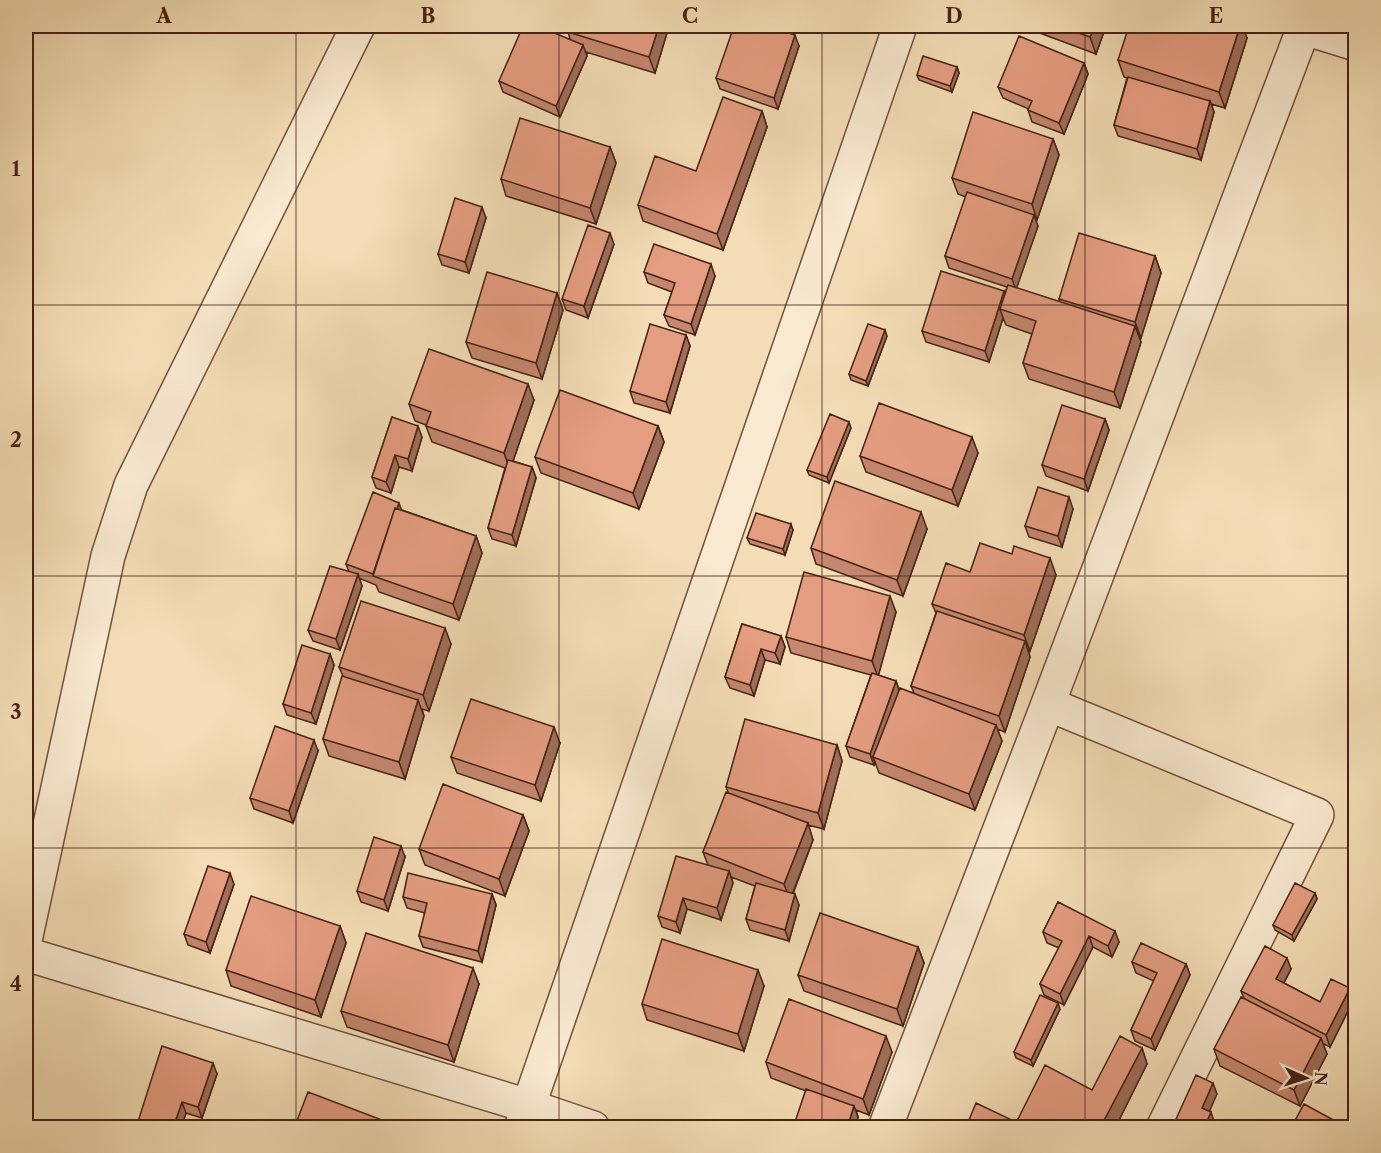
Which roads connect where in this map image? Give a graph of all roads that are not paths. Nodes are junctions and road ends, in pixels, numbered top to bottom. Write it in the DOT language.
graph roads {
  1 [pos="358,26"];
  2 [pos="900,26"];
  3 [pos="1301,26"];
  4 [pos="1356,44"];
  5 [pos="1048,704"];
  6 [pos="26,936"];
  7 [pos="26,954"];
  8 [pos="525,1117"];
  9 [pos="592,1128"];
  10 [pos="885,1128"];
  11 [pos="1163,1128"];
  1 -- 6 [label="street"];
  2 -- 8 [label="street"];
  3 -- 4 [label="street"];
  3 -- 5 [label="street"];
  5 -- 10 [label="street"];
  5 -- 11 [label="street"];
  7 -- 8 [label="street"];
  8 -- 9 [label="street"];
}
